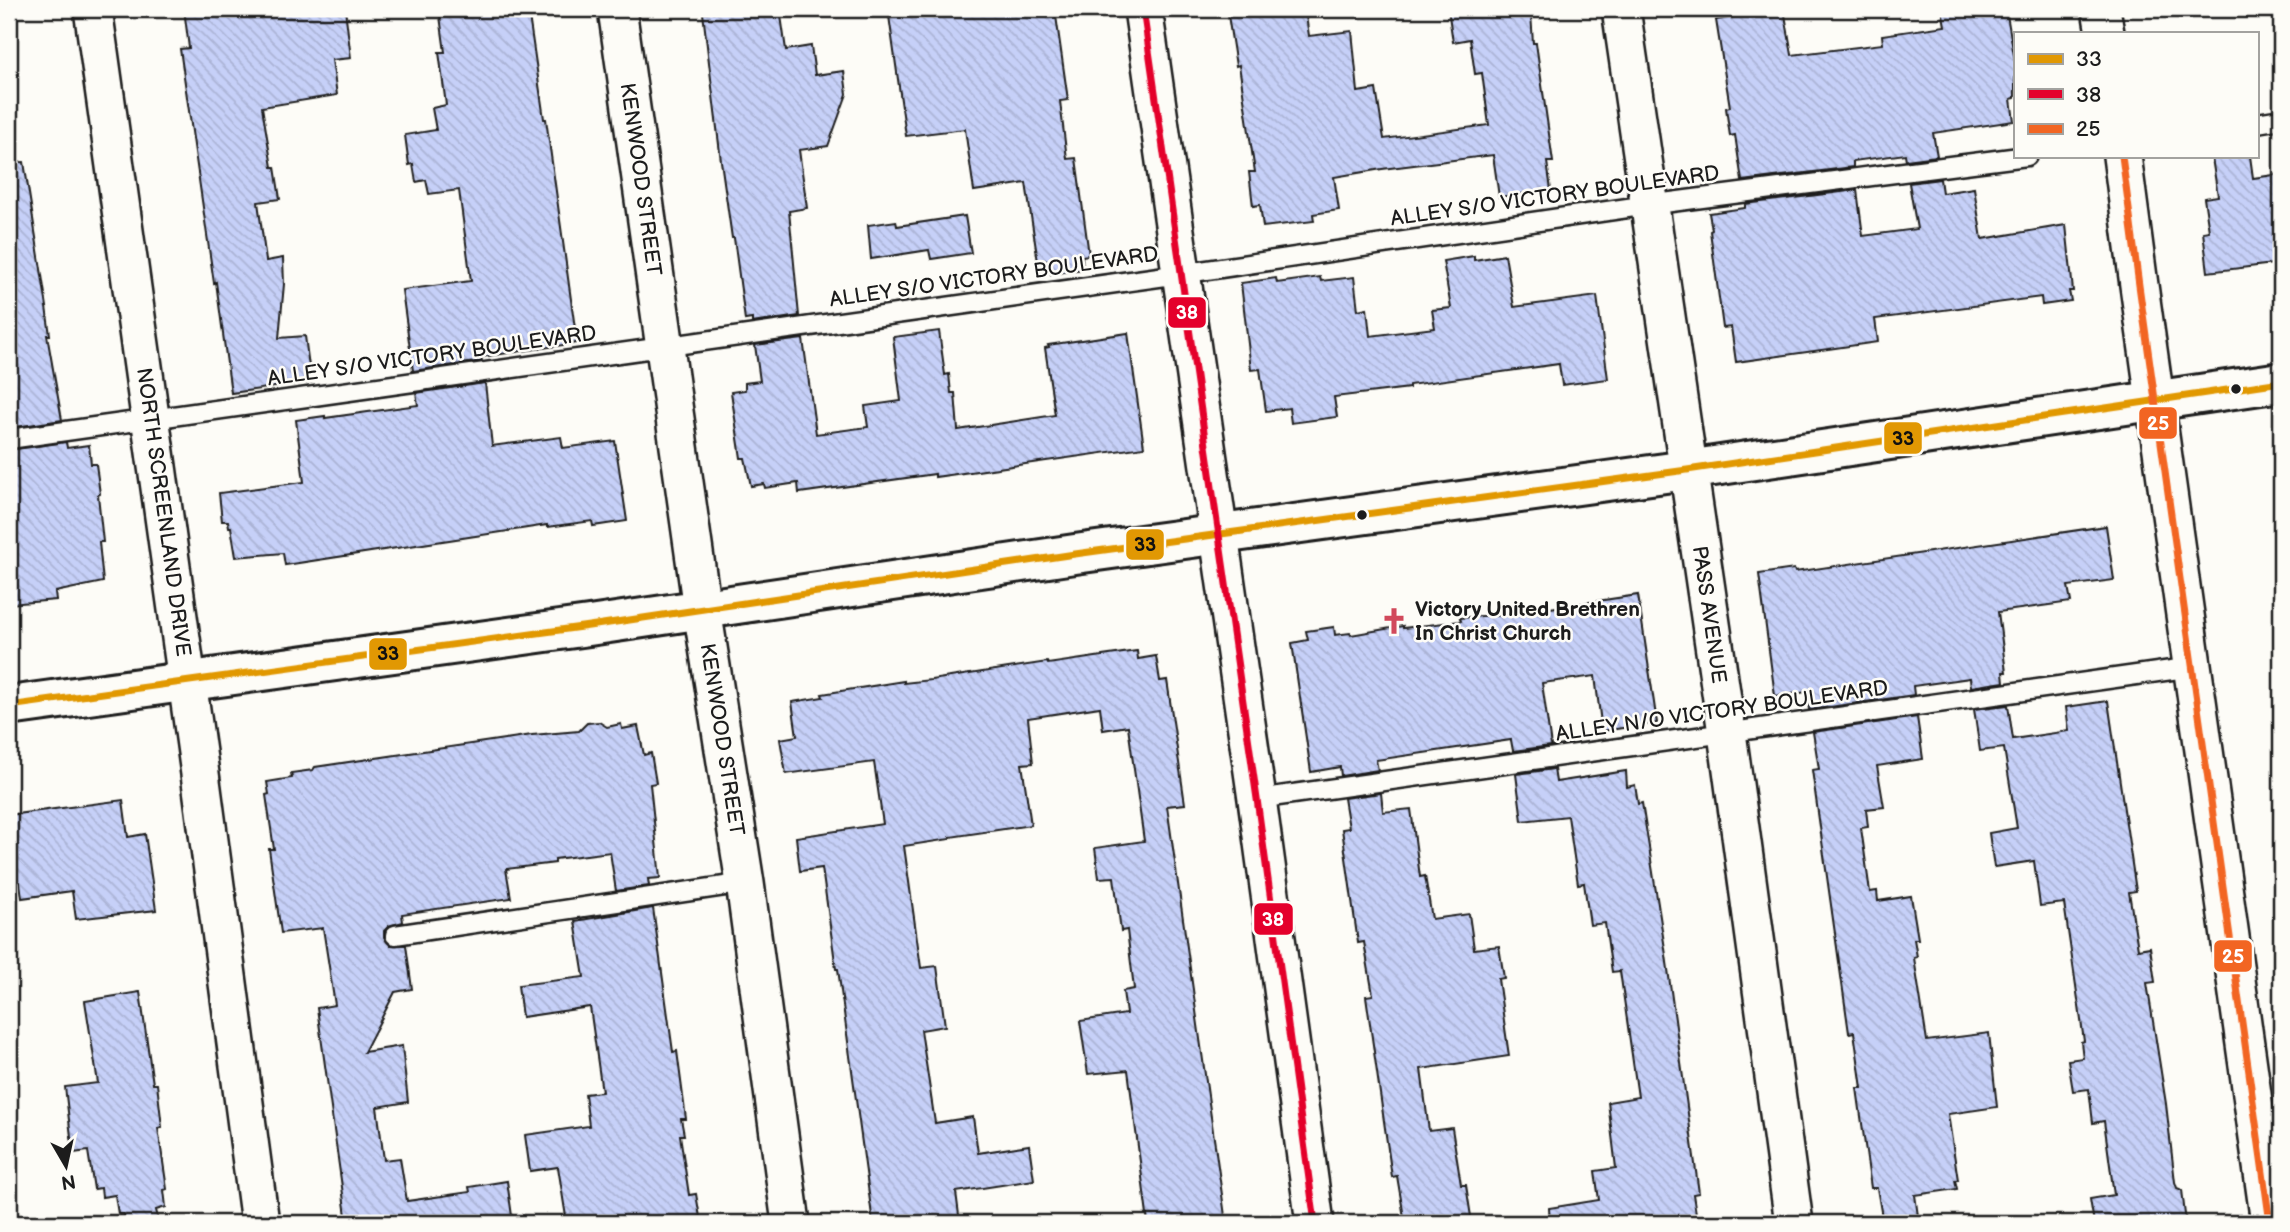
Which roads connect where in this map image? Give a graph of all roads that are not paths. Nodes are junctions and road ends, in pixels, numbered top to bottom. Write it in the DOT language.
graph roads {
  1 [pos="93,9"];
  2 [pos="617,9"];
  3 [pos="1143,9"];
  4 [pos="1621,9"];
  5 [pos="2101,9"];
  6 [pos="2105,32"];
  7 [pos="2281,120"];
  8 [pos="2258,123"];
  9 [pos="2014,158"];
  10 [pos="2122,158"];
  11 [pos="1648,205"];
  12 [pos="1180,274"];
  13 [pos="665,346"];
  14 [pos="2281,382"];
  15 [pos="2154,402"];
  16 [pos="152,419"];
  17 [pos="9,439"];
  18 [pos="1687,470"];
  19 [pos="1218,536"];
  20 [pos="702,609"];
  21 [pos="2193,667"];
  22 [pos="187,681"];
  23 [pos="9,706"];
  24 [pos="1727,733"];
  25 [pos="1256,799"];
  26 [pos="745,883"];
  27 [pos="395,935"];
  28 [pos="260,1223"];
  29 [pos="791,1223"];
  30 [pos="1315,1223"];
  31 [pos="1794,1223"];
  32 [pos="2270,1223"];
  1 -- 16 [label="street, NORTH SCREENLAND DRIVE"];
  2 -- 13 [label="street, KENWOOD STREET"];
  3 -- 12 [label="street"];
  4 -- 11 [label="street, PASS AVENUE"];
  5 -- 6 [label="street"];
  7 -- 8 [label="lane"];
  9 -- 11 [label="lane, ALLEY S/O VICTORY BOULEVARD"];
  10 -- 15 [label="street"];
  11 -- 12 [label="lane, ALLEY S/O VICTORY BOULEVARD"];
  11 -- 18 [label="street, PASS AVENUE"];
  12 -- 13 [label="lane, ALLEY S/O VICTORY BOULEVARD"];
  12 -- 19 [label="street"];
  13 -- 16 [label="lane, ALLEY S/O VICTORY BOULEVARD"];
  13 -- 20 [label="street, KENWOOD STREET"];
  14 -- 15 [label="main road"];
  15 -- 18 [label="main road"];
  15 -- 21 [label="street"];
  16 -- 17 [label="lane, ALLEY S/O VICTORY BOULEVARD"];
  16 -- 22 [label="street, NORTH SCREENLAND DRIVE"];
  18 -- 19 [label="main road"];
  18 -- 24 [label="street, PASS AVENUE"];
  19 -- 20 [label="main road"];
  19 -- 25 [label="street"];
  20 -- 22 [label="main road"];
  20 -- 26 [label="street, KENWOOD STREET"];
  21 -- 24 [label="lane, ALLEY N/O VICTORY BOULEVARD"];
  21 -- 32 [label="street"];
  22 -- 23 [label="main road"];
  22 -- 28 [label="street, NORTH SCREENLAND DRIVE"];
  24 -- 25 [label="lane, ALLEY N/O VICTORY BOULEVARD"];
  24 -- 31 [label="street, PASS AVENUE"];
  25 -- 30 [label="street"];
  26 -- 27 [label="lane"];
  26 -- 29 [label="street, KENWOOD STREET"];
}
